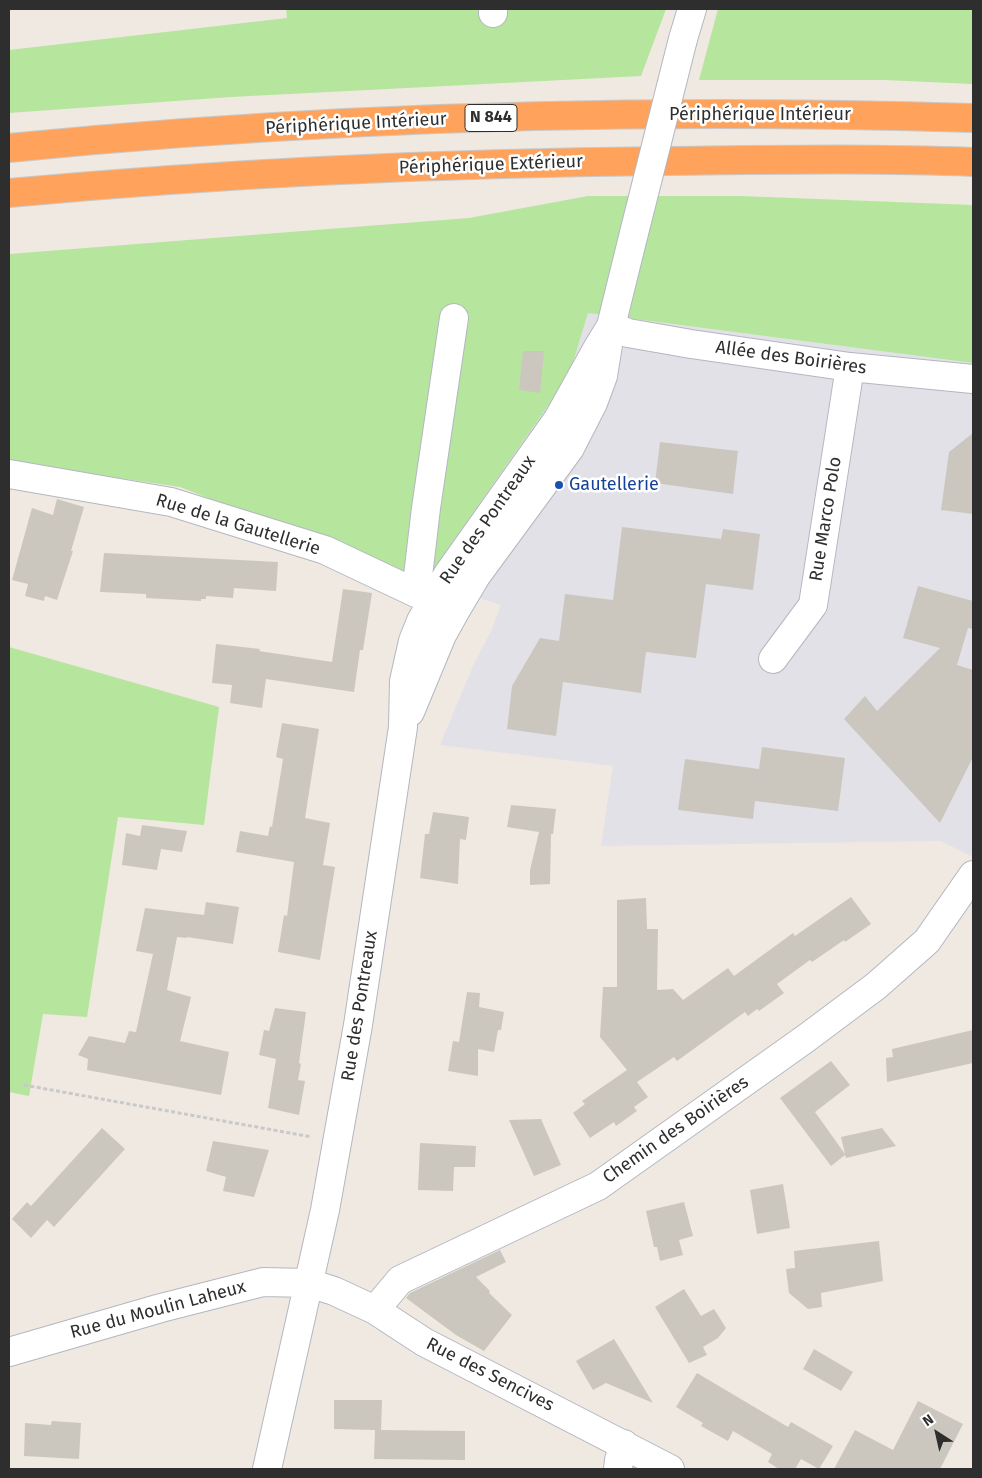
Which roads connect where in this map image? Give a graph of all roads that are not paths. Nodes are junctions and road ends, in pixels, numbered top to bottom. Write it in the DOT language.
graph roads {
  1 [pos="692,9"];
  2 [pos="973,118"];
  3 [pos="9,148"];
  4 [pos="973,162"];
  5 [pos="9,193"];
  6 [pos="454,318"];
  7 [pos="611,326"];
  8 [pos="850,367"];
  9 [pos="973,379"];
  10 [pos="9,474"];
  11 [pos="435,600"];
  12 [pos="773,659"];
  13 [pos="973,875"];
  14 [pos="962,906"];
  15 [pos="309,1283"];
  16 [pos="376,1310"];
  17 [pos="9,1352"];
  18 [pos="621,1457"];
  19 [pos="267,1469"];
  20 [pos="670,1469"];
  1 -- 7 [label="street, Rue des Pontreaux, bridge"];
  2 -- 3 [label="highway, Périphérique Intérieur / N 844"];
  4 -- 5 [label="highway, Périphérique Extérieur"];
  6 -- 11 [label="street"];
  7 -- 8 [label="street, Allée des Boirières"];
  7 -- 11 [label="street, Rue des Pontreaux"];
  8 -- 9 [label="street, Allée des Boirières"];
  8 -- 12 [label="street, Rue Marco Polo"];
  10 -- 11 [label="street, Rue de la Gautellerie"];
  11 -- 15 [label="street, Rue des Pontreaux"];
  13 -- 14 [label="street, Chemin des Boirières"];
  14 -- 16 [label="street, Chemin des Boirières"];
  15 -- 16 [label="street, Rue des Sencives"];
  15 -- 17 [label="street, Rue du Moulin Laheux"];
  15 -- 19 [label="street, Rue des Pontreaux"];
  16 -- 18 [label="street, Rue des Sencives"];
  18 -- 20 [label="street, Rue des Sencives"];
}
